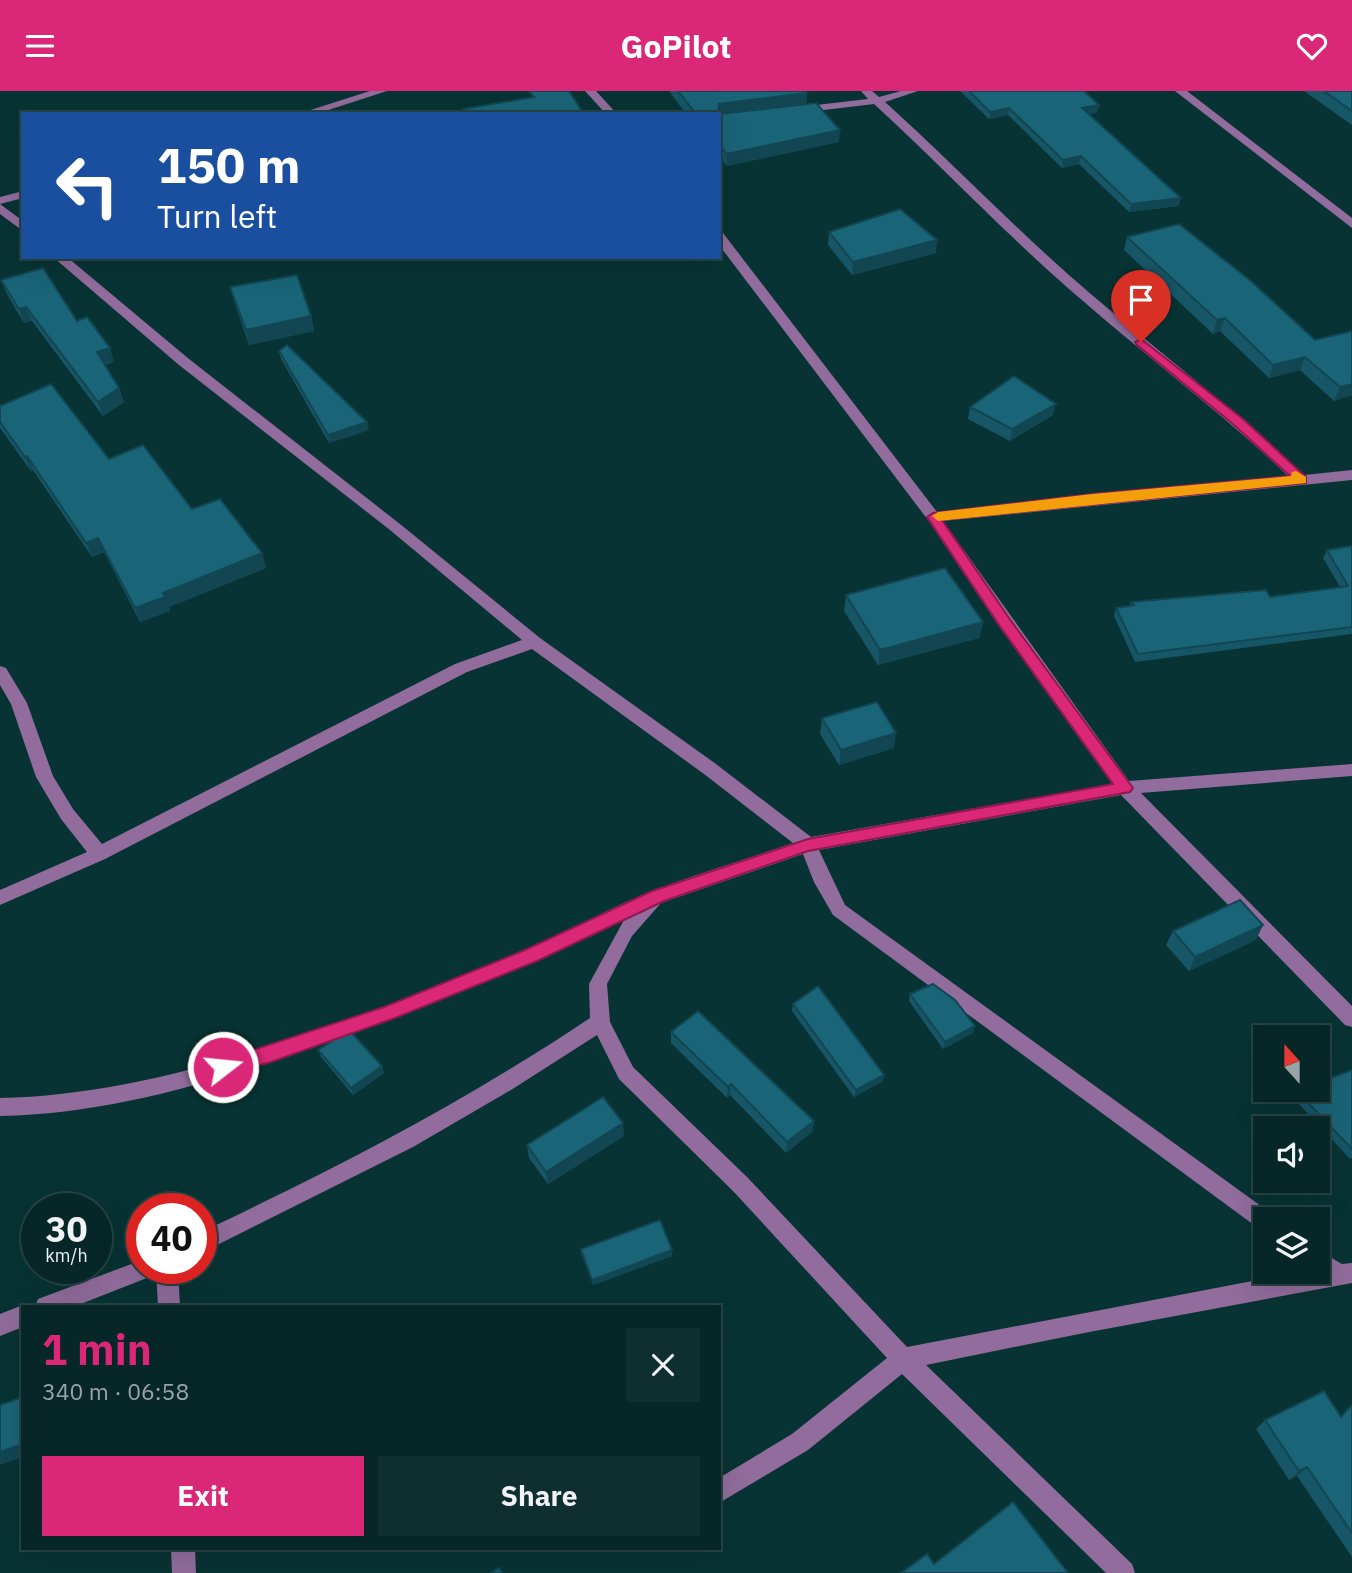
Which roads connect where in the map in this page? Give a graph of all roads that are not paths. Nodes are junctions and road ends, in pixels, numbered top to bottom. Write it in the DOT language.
graph roads {
  1 [pos="382,91"];
  2 [pos="590,91"];
  3 [pos="913,91"];
  4 [pos="1180,91"];
  5 [pos="871,96"];
  6 [pos="310,112"];
  7 [pos="610,112"];
  8 [pos="787,112"];
  9 [pos="21,195"];
  10 [pos="0,201"];
  11 [pos="1352,202"];
  12 [pos="0,208"];
  13 [pos="1331,208"];
  14 [pos="1352,224"];
  15 [pos="21,225"];
  16 [pos="721,239"];
  17 [pos="61,259"];
  18 [pos="1352,475"];
  19 [pos="1301,480"];
  20 [pos="933,517"];
  21 [pos="534,642"];
  22 [pos="0,672"];
  23 [pos="1352,769"];
  24 [pos="1125,788"];
  25 [pos="808,845"];
  26 [pos="99,854"];
  27 [pos="658,896"];
  28 [pos="0,898"];
  29 [pos="1352,1019"];
  30 [pos="600,1022"];
  31 [pos="0,1107"];
  32 [pos="1253,1212"];
  33 [pos="217,1236"];
  34 [pos="1345,1274"];
  35 [pos="126,1276"];
  36 [pos="168,1284"];
  37 [pos="51,1305"];
  38 [pos="169,1305"];
  39 [pos="21,1317"];
  40 [pos="0,1325"];
  41 [pos="903,1359"];
  42 [pos="721,1490"];
  43 [pos="183,1550"];
  44 [pos="184,1573"];
  45 [pos="1123,1573"];
  1 -- 6 [label="street"];
  2 -- 7 [label="street"];
  3 -- 5 [label="street"];
  4 -- 13 [label="street"];
  5 -- 8 [label="street"];
  5 -- 19 [label="street"];
  9 -- 10 [label="street"];
  11 -- 13 [label="street"];
  12 -- 15 [label="street"];
  13 -- 14 [label="street"];
  16 -- 20 [label="street"];
  17 -- 21 [label="street"];
  18 -- 19 [label="street"];
  19 -- 20 [label="street"];
  20 -- 24 [label="street"];
  21 -- 25 [label="street"];
  21 -- 26 [label="street"];
  22 -- 26 [label="street"];
  23 -- 24 [label="street"];
  24 -- 25 [label="street"];
  24 -- 29 [label="street"];
  25 -- 27 [label="street"];
  25 -- 32 [label="street"];
  26 -- 28 [label="street"];
  27 -- 30 [label="street"];
  27 -- 31 [label="street"];
  30 -- 33 [label="street"];
  30 -- 41 [label="street"];
  34 -- 41 [label="street"];
  35 -- 37 [label="street"];
  36 -- 38 [label="street"];
  39 -- 40 [label="street"];
  41 -- 42 [label="street"];
  41 -- 45 [label="street"];
  43 -- 44 [label="street"];
}
